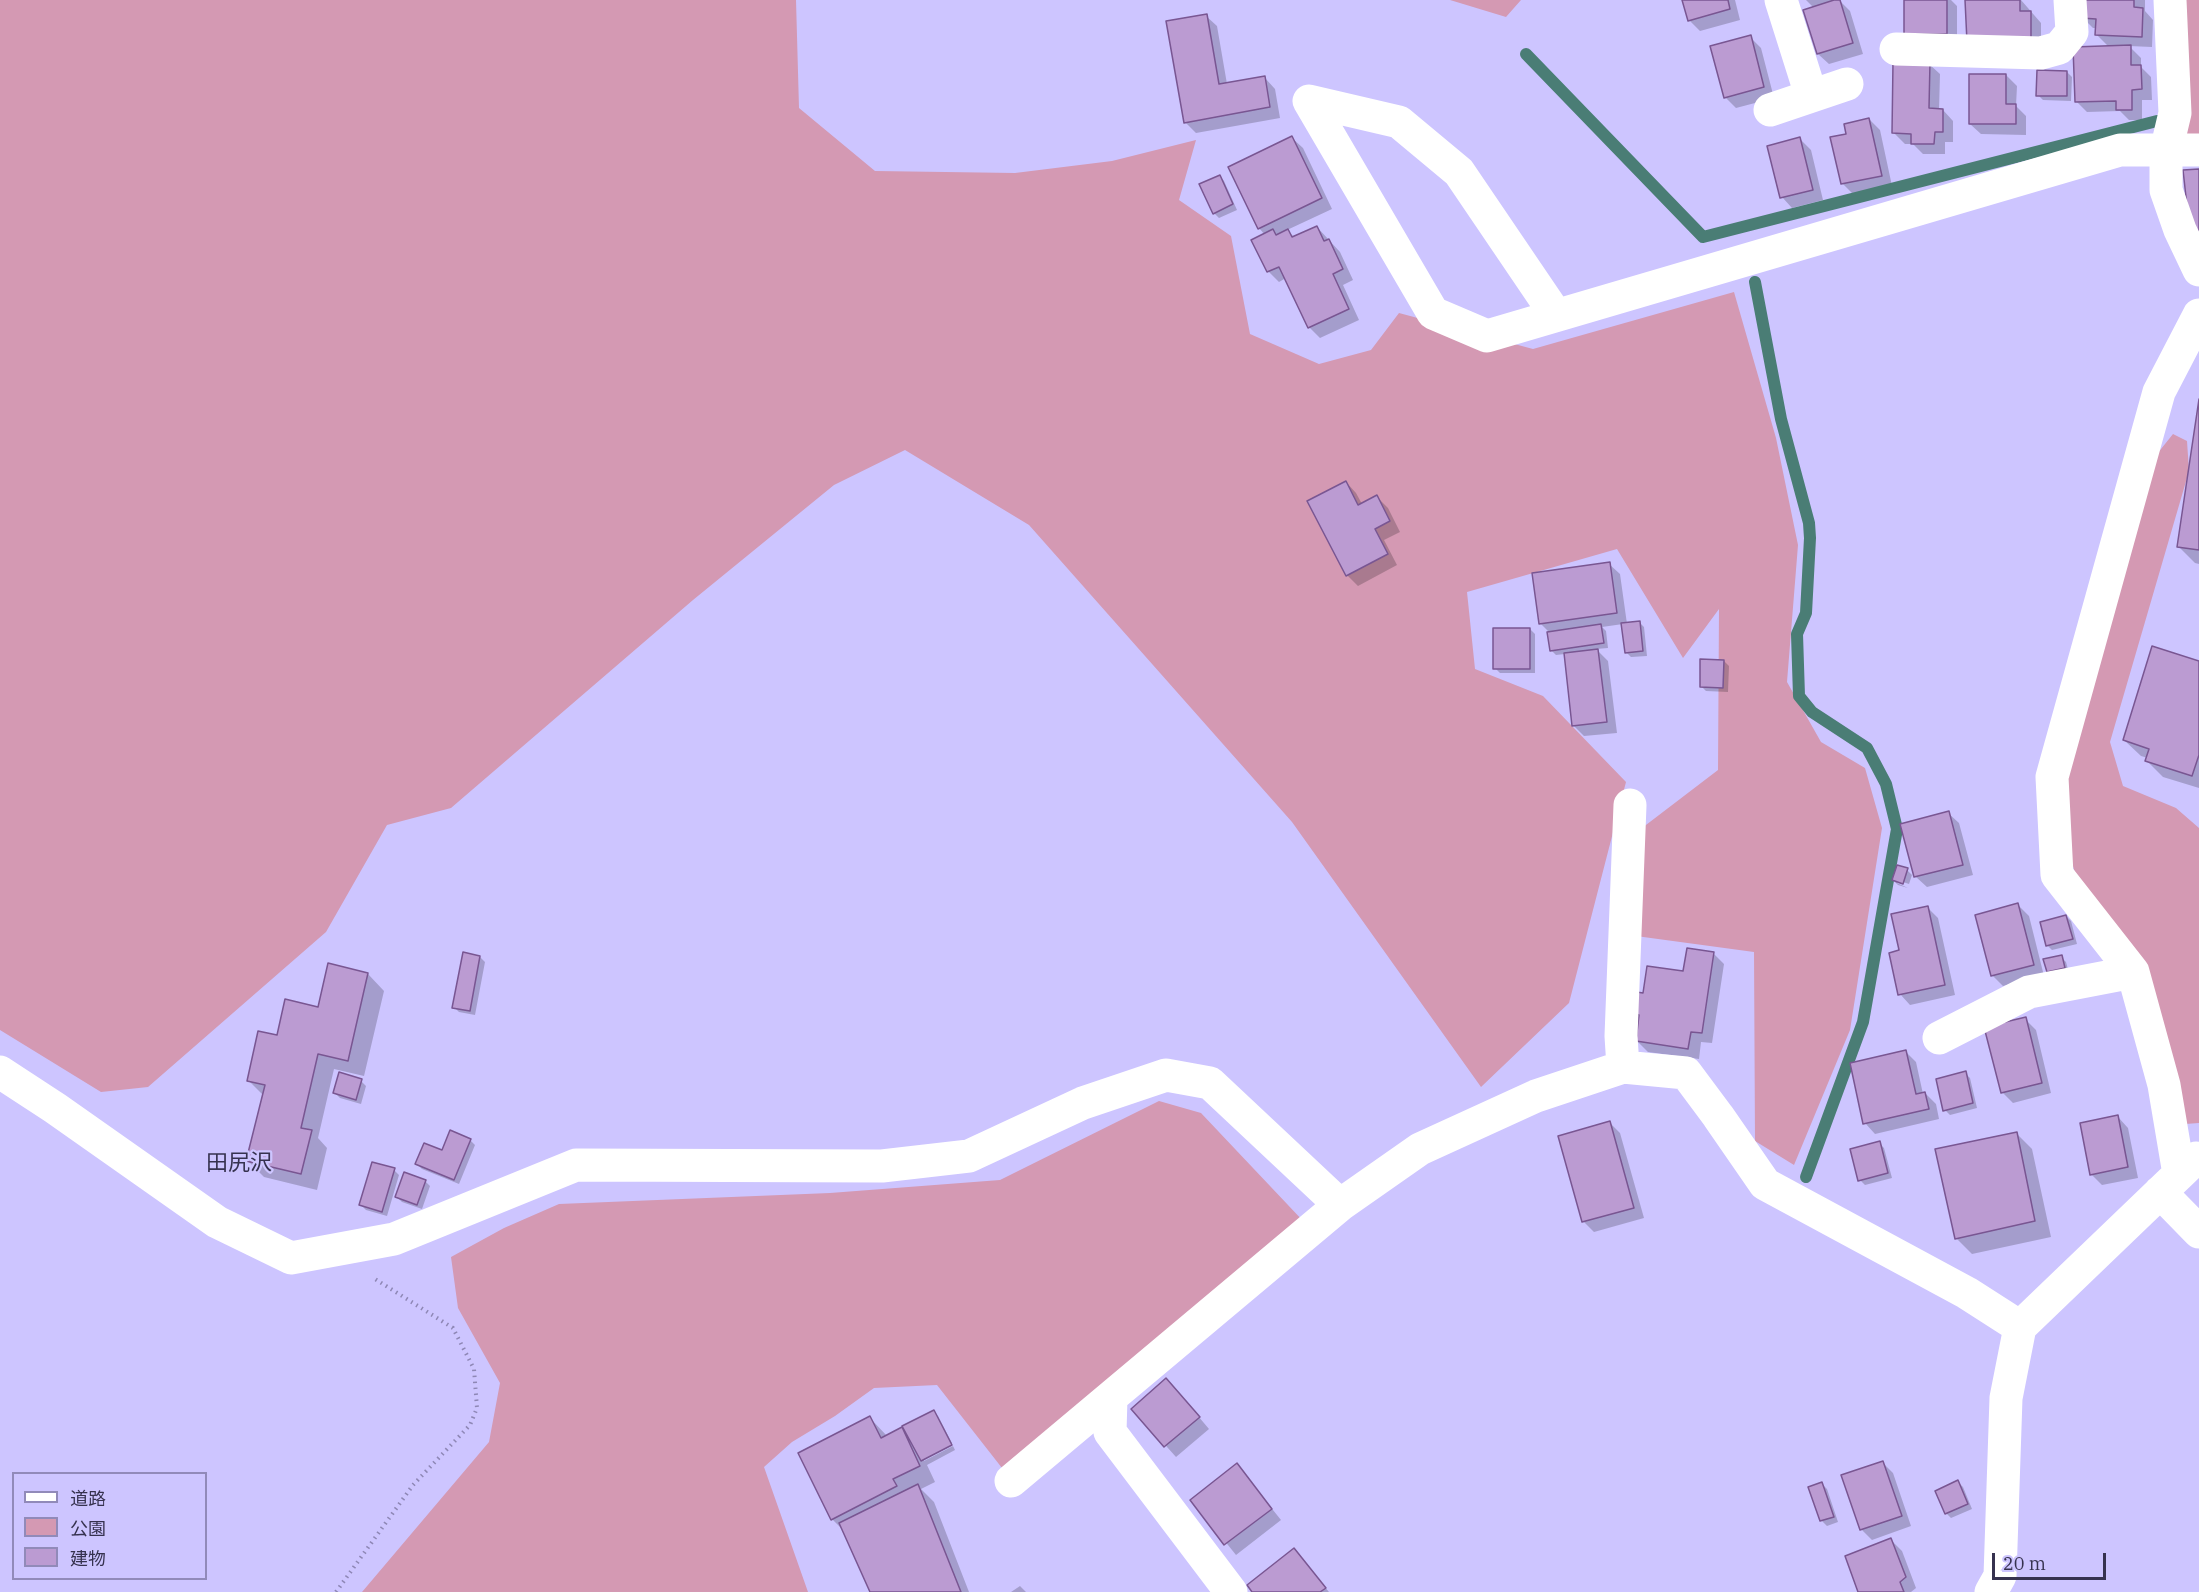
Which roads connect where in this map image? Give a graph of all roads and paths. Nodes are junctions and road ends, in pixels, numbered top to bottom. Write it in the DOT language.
graph roads {
  1 [pos="1781,0"];
  2 [pos="2070,0"];
  3 [pos="2170,0"];
  4 [pos="1896,49"];
  5 [pos="1847,84"];
  6 [pos="1810,96"];
  7 [pos="1770,110"];
  8 [pos="2199,150"];
  9 [pos="2166,151"];
  10 [pos="2199,270"];
  11 [pos="1556,315"];
  12 [pos="2199,315"];
  13 [pos="1630,805"];
  14 [pos="2133,972"];
  15 [pos="1939,1038"];
  16 [pos="1623,1067"];
  17 [pos="0,1072"];
  18 [pos="2179,1174"];
  19 [pos="1340,1205"];
  20 [pos="2199,1232"];
  21 [pos="331,1251"];
  22 [pos="2020,1327"];
  23 [pos="1111,1398"];
  24 [pos="1011,1480"];
  25 [pos="336,1592"];
  26 [pos="1231,1592"];
  27 [pos="1991,1592"];
  1 -- 6 [label="street"];
  2 -- 4 [label="street"];
  3 -- 9 [label="street"];
  5 -- 6 [label="street"];
  6 -- 7 [label="street"];
  8 -- 9 [label="street"];
  9 -- 10 [label="street"];
  9 -- 11 [label="street"];
  11 -- 11 [label="street"];
  12 -- 14 [label="street"];
  13 -- 16 [label="street"];
  14 -- 15 [label="street"];
  14 -- 18 [label="street"];
  16 -- 19 [label="street"];
  16 -- 22 [label="street"];
  17 -- 21 [label="street"];
  18 -- 20 [label="street"];
  18 -- 22 [label="street"];
  19 -- 21 [label="street"];
  19 -- 23 [label="street"];
  21 -- 25 [label="path"];
  22 -- 27 [label="street"];
  23 -- 24 [label="street"];
  23 -- 26 [label="street"];
}
